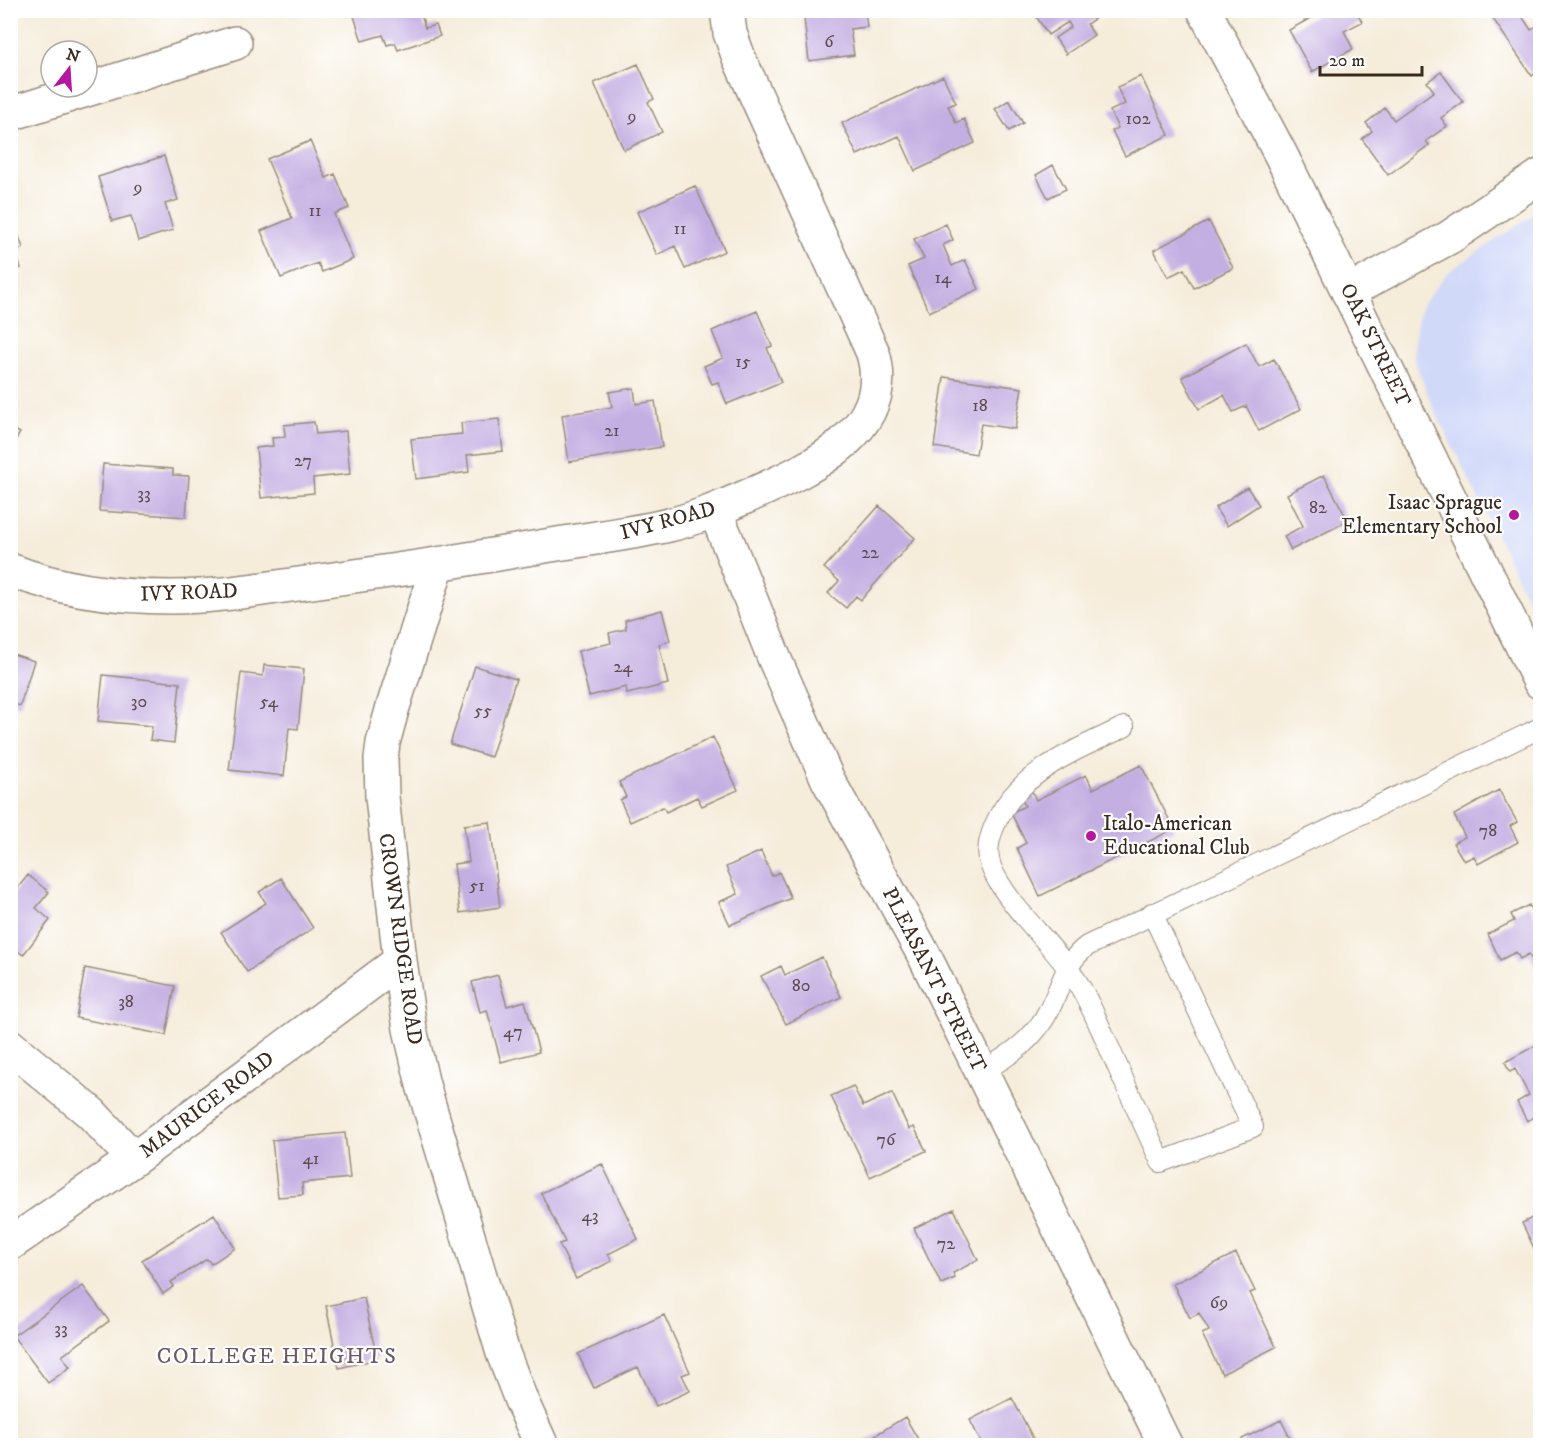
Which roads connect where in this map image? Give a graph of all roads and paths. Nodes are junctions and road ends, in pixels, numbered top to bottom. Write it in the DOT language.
graph roads {
  1 [pos="727,10"];
  2 [pos="1204,10"];
  3 [pos="235,43"];
  4 [pos="10,114"];
  5 [pos="1540,176"];
  6 [pos="1348,292"];
  7 [pos="715,510"];
  8 [pos="438,564"];
  9 [pos="10,570"];
  10 [pos="1540,682"];
  11 [pos="1124,727"];
  12 [pos="1540,728"];
  13 [pos="1152,913"];
  14 [pos="400,961"];
  15 [pos="1067,968"];
  16 [pos="10,1046"];
  17 [pos="981,1072"];
  18 [pos="134,1159"];
  19 [pos="10,1244"];
  20 [pos="528,1438"];
  21 [pos="1166,1446"];
  1 -- 7 [label="street, IVY ROAD"];
  2 -- 6 [label="street, OAK STREET"];
  3 -- 4 [label="street"];
  5 -- 6 [label="street"];
  6 -- 10 [label="street, OAK STREET"];
  7 -- 8 [label="street, IVY ROAD"];
  7 -- 17 [label="street, PLEASANT STREET"];
  8 -- 9 [label="street, IVY ROAD"];
  8 -- 14 [label="street, CROWN RIDGE ROAD"];
  11 -- 15 [label="lane"];
  12 -- 13 [label="lane"];
  13 -- 15 [label="lane"];
  13 -- 15 [label="lane"];
  14 -- 18 [label="street, MAURICE ROAD"];
  14 -- 20 [label="street, CROWN RIDGE ROAD"];
  15 -- 17 [label="lane"];
  16 -- 18 [label="street"];
  17 -- 21 [label="street, PLEASANT STREET"];
  18 -- 19 [label="street, MAURICE ROAD"];
}
